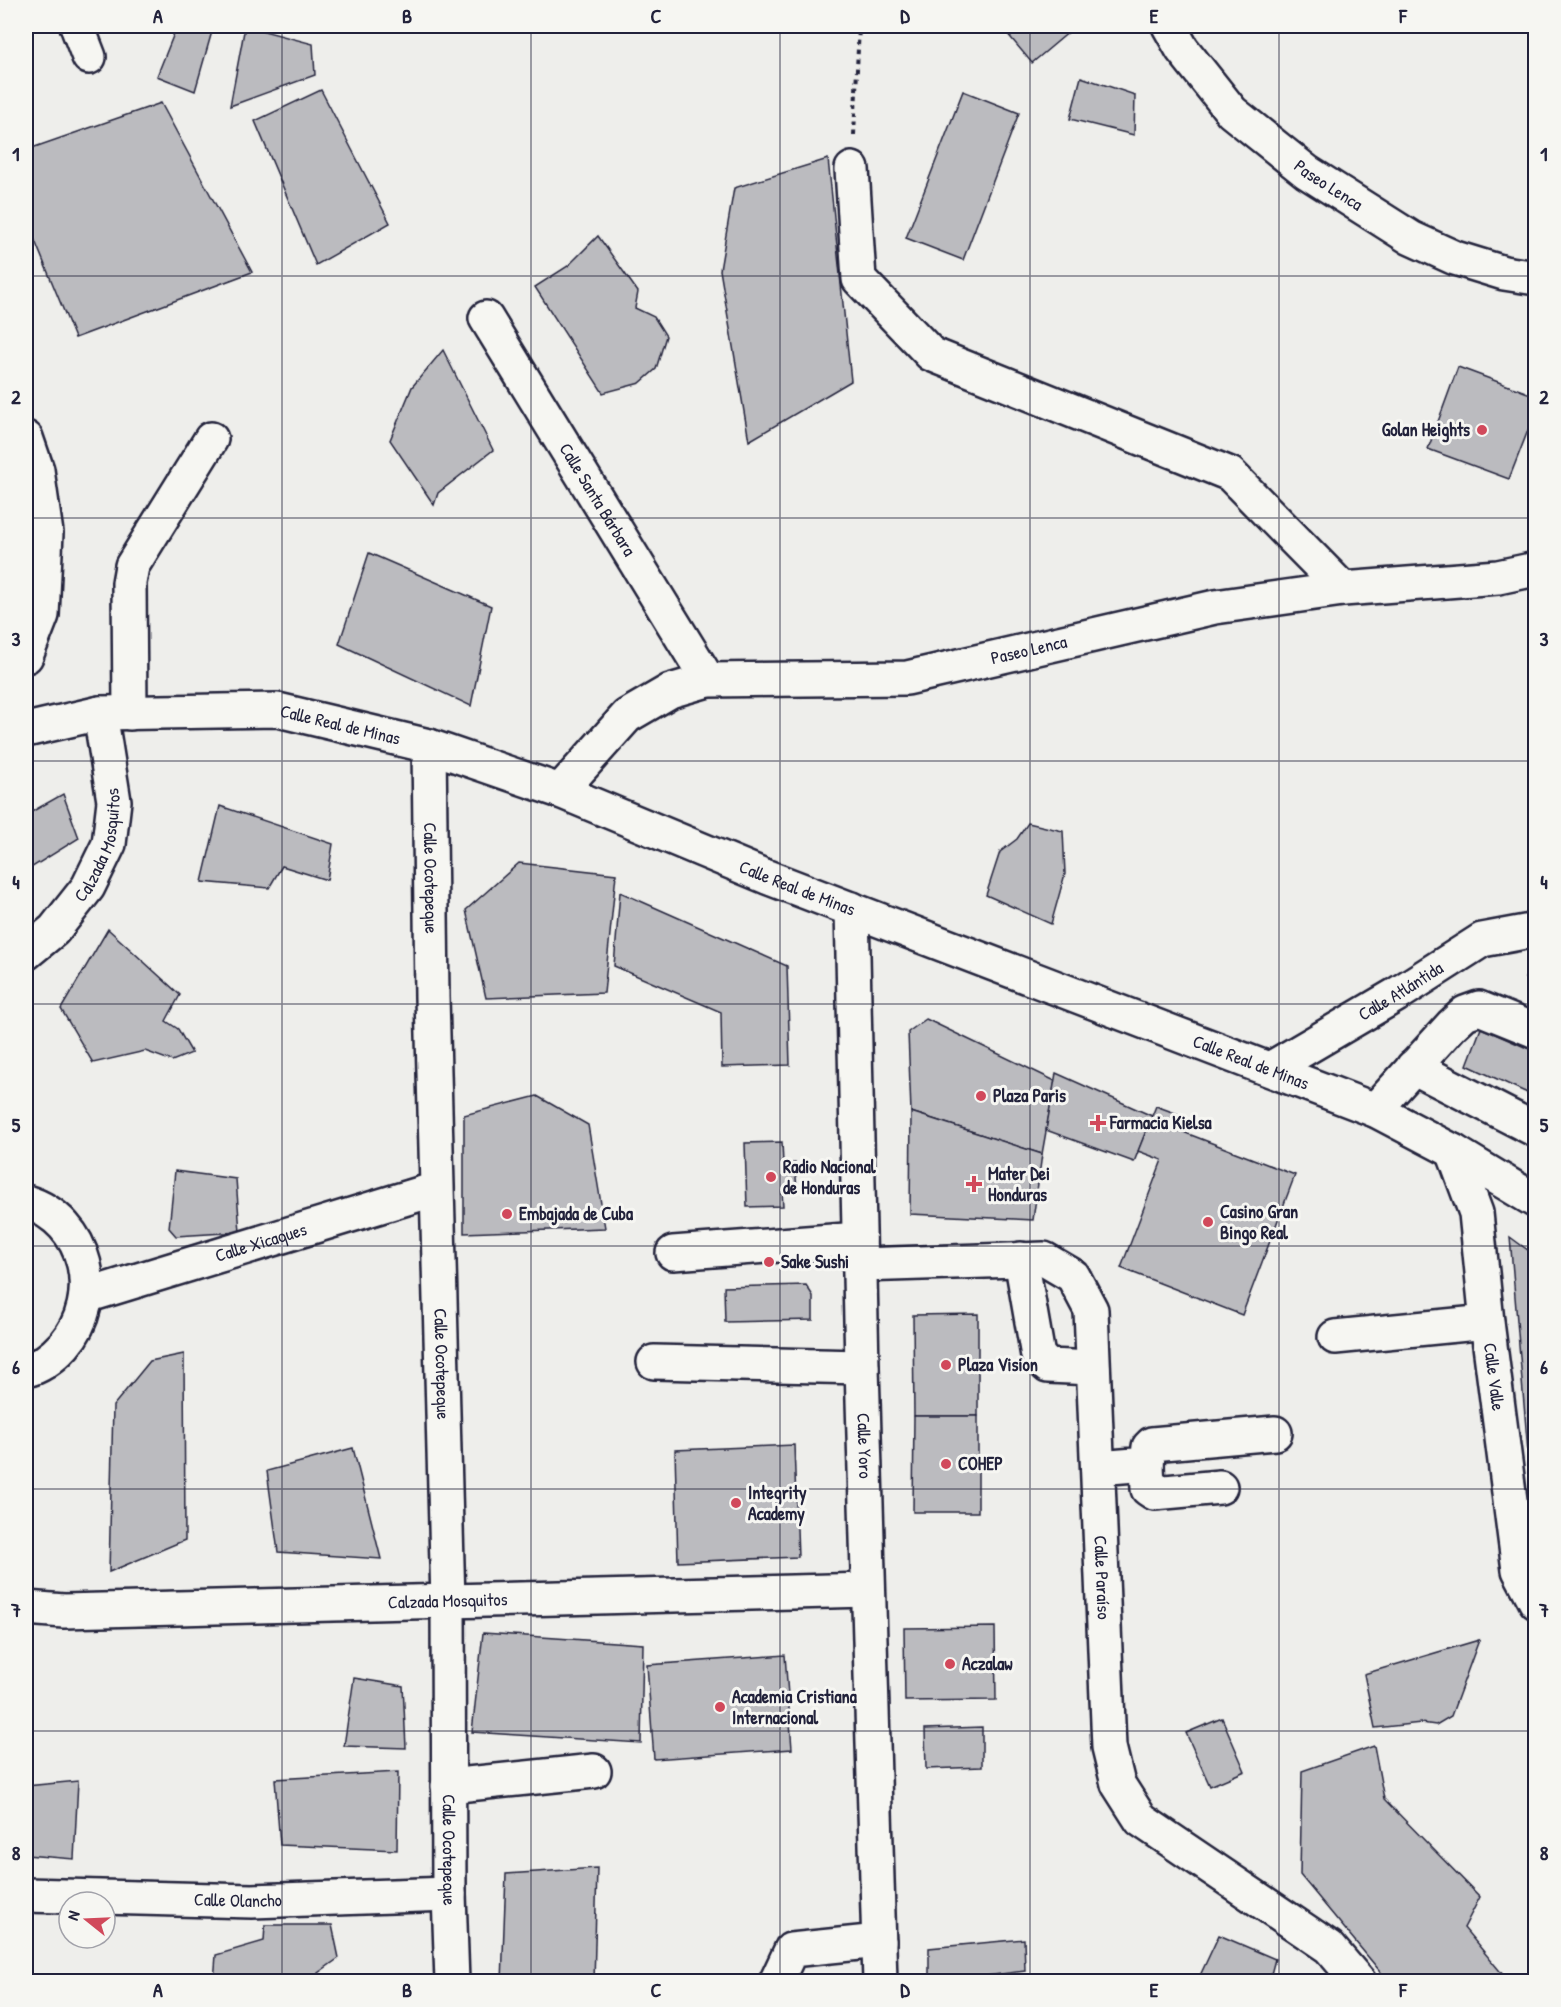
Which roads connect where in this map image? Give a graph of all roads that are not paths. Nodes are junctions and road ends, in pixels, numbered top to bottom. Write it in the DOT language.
graph roads {
  1 [pos="78,26"];
  2 [pos="1169,26"];
  3 [pos="89,57"];
  4 [pos="852,168"];
  5 [pos="1536,278"];
  6 [pos="486,318"];
  7 [pos="26,438"];
  8 [pos="211,439"];
  9 [pos="1536,569"];
  10 [pos="1343,589"];
  11 [pos="26,656"];
  12 [pos="708,681"];
  13 [pos="115,713"];
  14 [pos="26,730"];
  15 [pos="429,746"];
  16 [pos="560,791"];
  17 [pos="852,909"];
  18 [pos="1536,930"];
  19 [pos="26,952"];
  20 [pos="1536,1031"];
  21 [pos="1413,1067"];
  22 [pos="1270,1069"];
  23 [pos="1375,1110"];
  24 [pos="1536,1130"];
  25 [pos="1453,1151"];
  26 [pos="436,1189"];
  27 [pos="1536,1201"];
  28 [pos="26,1202"];
  29 [pos="859,1252"];
  30 [pos="673,1253"];
  31 [pos="1021,1259"];
  32 [pos="86,1296"];
  33 [pos="1487,1322"];
  34 [pos="1335,1337"];
  35 [pos="654,1362"];
  36 [pos="862,1367"];
  37 [pos="1094,1368"];
  38 [pos="26,1370"];
  39 [pos="1275,1433"];
  40 [pos="1147,1464"];
  41 [pos="1098,1468"];
  42 [pos="1220,1487"];
  43 [pos="868,1590"];
  44 [pos="448,1602"];
  45 [pos="1536,1602"];
  46 [pos="26,1608"];
  47 [pos="594,1771"];
  48 [pos="448,1786"];
  49 [pos="449,1894"];
  50 [pos="26,1895"];
  51 [pos="879,1941"];
  52 [pos="1329,1947"];
  53 [pos="452,1982"];
  54 [pos="776,1982"];
  55 [pos="880,1982"];
  56 [pos="1330,1982"];
  57 [pos="1359,1982"];
  1 -- 3 [label="street"];
  2 -- 5 [label="street, Paseo Lenca"];
  4 -- 10 [label="street"];
  6 -- 12 [label="street, Calle Santa Bárbara"];
  7 -- 11 [label="street"];
  8 -- 13 [label="street, Calzada Mosquitos"];
  9 -- 10 [label="street, Paseo Lenca"];
  10 -- 12 [label="street, Paseo Lenca"];
  12 -- 16 [label="street, Paseo Lenca"];
  13 -- 14 [label="street, Calle Real de Minas"];
  13 -- 15 [label="street, Calle Real de Minas"];
  13 -- 19 [label="street, Calzada Mosquitos"];
  15 -- 16 [label="street, Calle Real de Minas"];
  15 -- 26 [label="street, Calle Ocotepeque"];
  16 -- 17 [label="street, Calle Real de Minas"];
  17 -- 22 [label="street, Calle Real de Minas"];
  17 -- 29 [label="street, Calle Yoro"];
  18 -- 22 [label="street, Calle Atlántida"];
  20 -- 21 [label="street"];
  21 -- 23 [label="street"];
  21 -- 24 [label="street"];
  22 -- 23 [label="street, Calle Real de Minas"];
  23 -- 25 [label="street, Calle Real de Minas"];
  25 -- 27 [label="street, Calle Real de Minas"];
  25 -- 33 [label="street, Calle Valle"];
  26 -- 32 [label="street, Calle Xicaques"];
  26 -- 44 [label="street, Calle Ocotepeque"];
  28 -- 32 [label="street"];
  29 -- 30 [label="street, Calle Paraíso"];
  29 -- 31 [label="street, Calle Paraíso"];
  29 -- 36 [label="street, Calle Yoro"];
  31 -- 37 [label="street, Calle Paraíso"];
  31 -- 37 [label="street"];
  32 -- 38 [label="street"];
  33 -- 34 [label="street"];
  33 -- 45 [label="street, Calle Valle"];
  35 -- 36 [label="street"];
  36 -- 43 [label="street, Calle Yoro"];
  37 -- 41 [label="street, Calle Paraíso"];
  39 -- 40 [label="street"];
  40 -- 41 [label="street"];
  40 -- 42 [label="street"];
  41 -- 52 [label="street, Calle Paraíso"];
  43 -- 44 [label="street, Calzada Mosquitos"];
  43 -- 51 [label="street, Calle Yoro"];
  44 -- 46 [label="street, Calzada Mosquitos"];
  44 -- 48 [label="street, Calle Ocotepeque"];
  47 -- 48 [label="street"];
  48 -- 49 [label="street, Calle Ocotepeque"];
  49 -- 50 [label="street, Calle Olancho"];
  49 -- 53 [label="street, Calle Ocotepeque"];
  51 -- 54 [label="street"];
  51 -- 55 [label="street, Calle Yoro"];
  52 -- 56 [label="street"];
  52 -- 57 [label="street, Calle Paraíso"];
}
